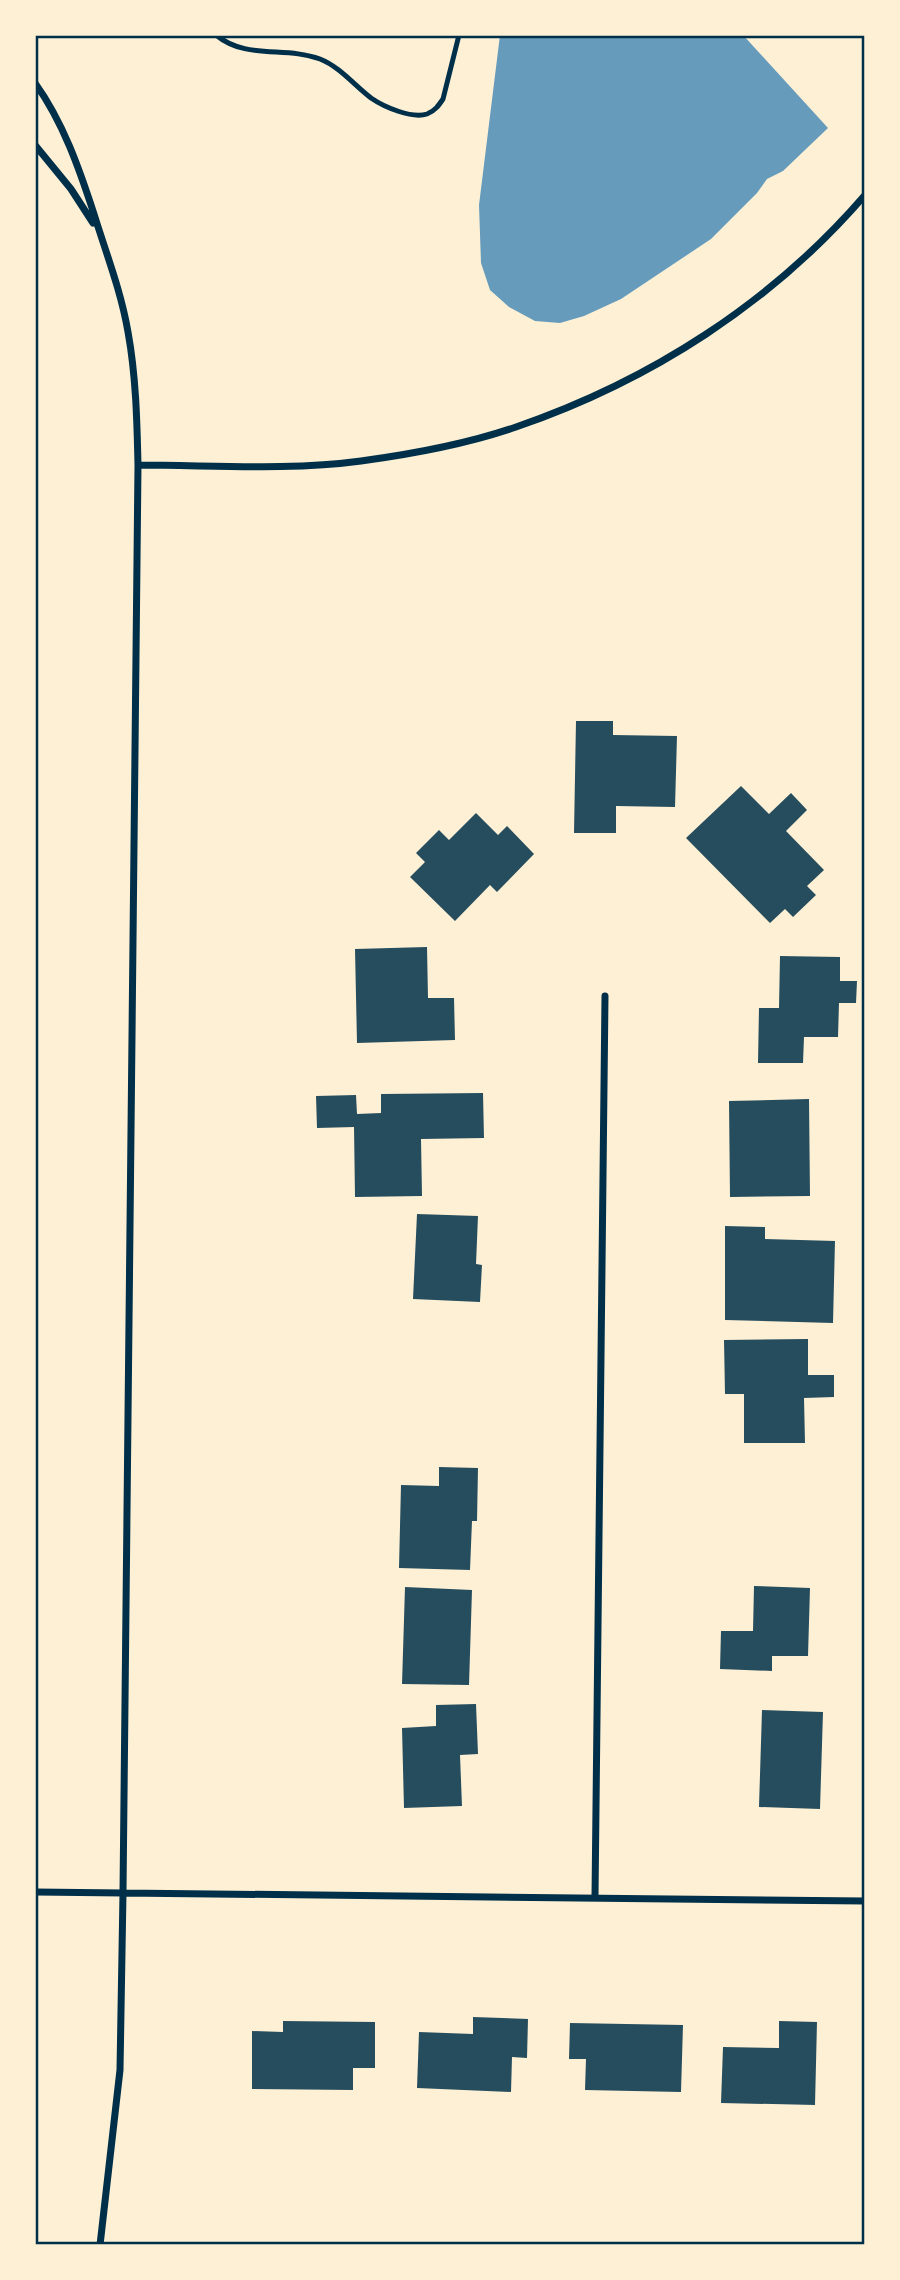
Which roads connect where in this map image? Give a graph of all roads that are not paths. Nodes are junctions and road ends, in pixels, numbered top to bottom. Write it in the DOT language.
graph roads {
  1 [pos="216,35"];
  2 [pos="459,35"];
  3 [pos="35,83"];
  4 [pos="35,145"];
  5 [pos="865,195"];
  6 [pos="99,233"];
  7 [pos="138,465"];
  8 [pos="605,996"];
  9 [pos="35,1892"];
  10 [pos="123,1893"];
  11 [pos="595,1897"];
  12 [pos="865,1900"];
  13 [pos="100,2245"];
  1 -- 2 [label="lane"];
  3 -- 6 [label="street"];
  4 -- 6 [label="street"];
  5 -- 7 [label="street"];
  6 -- 7 [label="street"];
  7 -- 10 [label="street"];
  8 -- 11 [label="street"];
  9 -- 10 [label="street"];
  10 -- 11 [label="street"];
  10 -- 13 [label="street"];
  11 -- 12 [label="street"];
}
